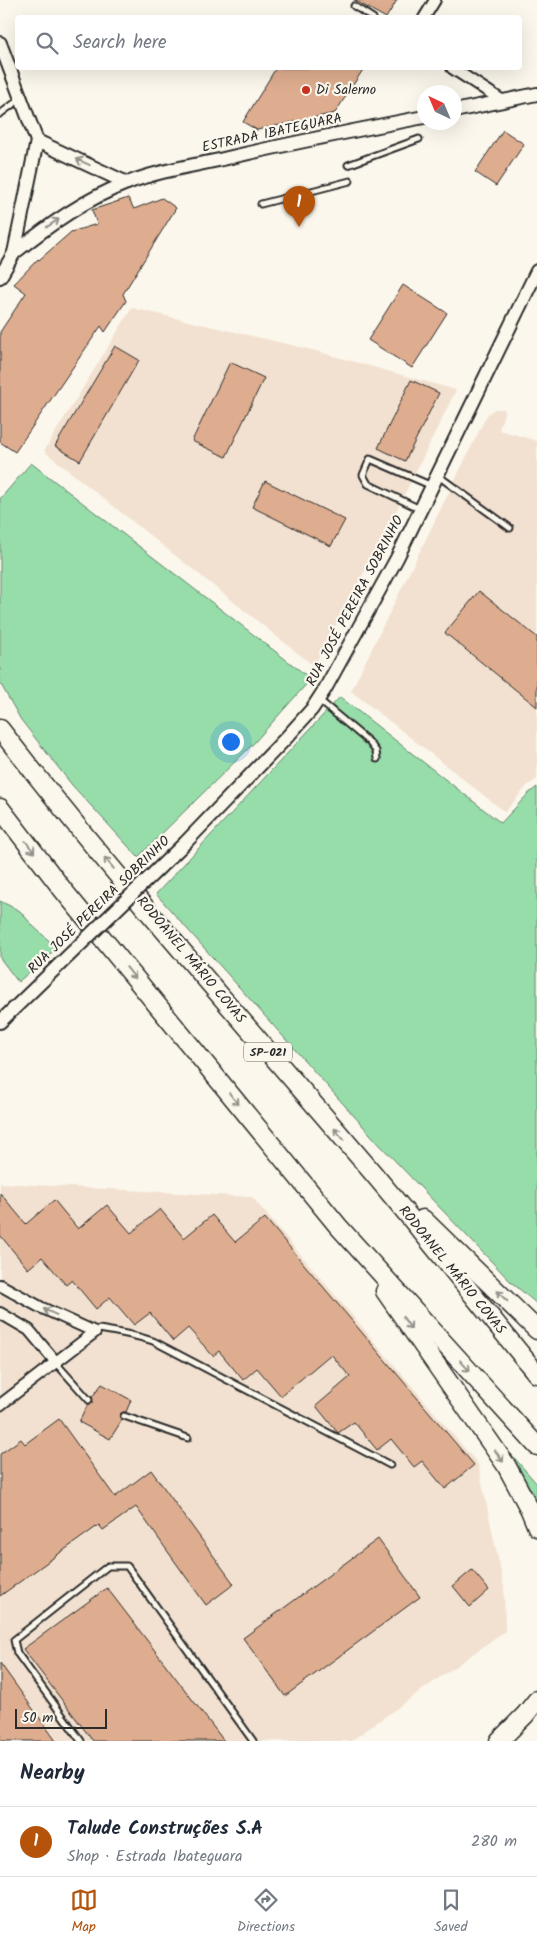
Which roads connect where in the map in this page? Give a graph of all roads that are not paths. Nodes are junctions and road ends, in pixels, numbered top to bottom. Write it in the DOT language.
graph roads {
  1 [pos="435,0"];
  2 [pos="354,6"];
  3 [pos="368,15"];
  4 [pos="426,15"];
  5 [pos="0,43"];
  6 [pos="455,70"];
  7 [pos="537,94"];
  8 [pos="21,98"];
  9 [pos="503,101"];
  10 [pos="462,109"];
  11 [pos="0,114"];
  12 [pos="417,118"];
  13 [pos="419,139"];
  14 [pos="37,141"];
  15 [pos="348,165"];
  16 [pos="350,181"];
  17 [pos="127,183"];
  18 [pos="261,204"];
  19 [pos="14,253"];
  20 [pos="537,271"];
  21 [pos="0,277"];
  22 [pos="434,480"];
  23 [pos="421,509"];
  24 [pos="510,528"];
  25 [pos="318,700"];
  26 [pos="0,729"];
  27 [pos="377,759"];
  28 [pos="0,808"];
  29 [pos="0,1022"];
  30 [pos="362,1160"];
  31 [pos="338,1226"];
  32 [pos="0,1285"];
  33 [pos="0,1313"];
  34 [pos="537,1330"];
  35 [pos="94,1332"];
  36 [pos="55,1361"];
  37 [pos="537,1374"];
  38 [pos="89,1400"];
  39 [pos="0,1405"];
  40 [pos="124,1416"];
  41 [pos="188,1438"];
  42 [pos="537,1446"];
  43 [pos="390,1465"];
  44 [pos="537,1527"];
  45 [pos="537,1700"];
  46 [pos="81,1741"];
  47 [pos="253,1741"];
  48 [pos="498,1741"];
  1 -- 4 [label="street"];
  2 -- 3 [label="lane"];
  5 -- 8 [label="street"];
  6 -- 9 [label="street"];
  7 -- 9 [label="street"];
  8 -- 11 [label="lane"];
  8 -- 14 [label="street"];
  9 -- 10 [label="street"];
  12 -- 17 [label="street, ESTRADA IBATEGUARA"];
  13 -- 15 [label="lane"];
  17 -- 14 [label="street, one-way"];
  14 -- 19 [label="street"];
  16 -- 18 [label="lane"];
  19 -- 17 [label="street, ESTRADA IBATEGUARA, one-way"];
  19 -- 21 [label="street"];
  20 -- 22 [label="street, RUA JOSÉ PEREIRA SOBRINHO"];
  22 -- 23 [label="street, RUA JOSÉ PEREIRA SOBRINHO"];
  22 -- 23 [label="lane"];
  22 -- 24 [label="lane"];
  23 -- 25 [label="street, RUA JOSÉ PEREIRA SOBRINHO"];
  25 -- 27 [label="lane"];
  25 -- 29 [label="street, RUA JOSÉ PEREIRA SOBRINHO, bridge"];
  30 -- 26 [label="highway, RODOANEL MÁRIO COVAS / SP-021, one-way"];
  28 -- 31 [label="highway, one-way"];
  34 -- 30 [label="highway, one-way"];
  30 -- 37 [label="highway, RODOANEL MÁRIO COVAS / SP-021"];
  31 -- 42 [label="highway, one-way"];
  31 -- 44 [label="highway, one-way"];
  35 -- 32 [label="street, one-way"];
  33 -- 36 [label="street"];
  35 -- 36 [label="street"];
  35 -- 43 [label="lane"];
  36 -- 38 [label="lane"];
  36 -- 39 [label="street"];
  40 -- 41 [label="lane"];
  45 -- 48 [label="highway"];
  46 -- 47 [label="lane"];
}
